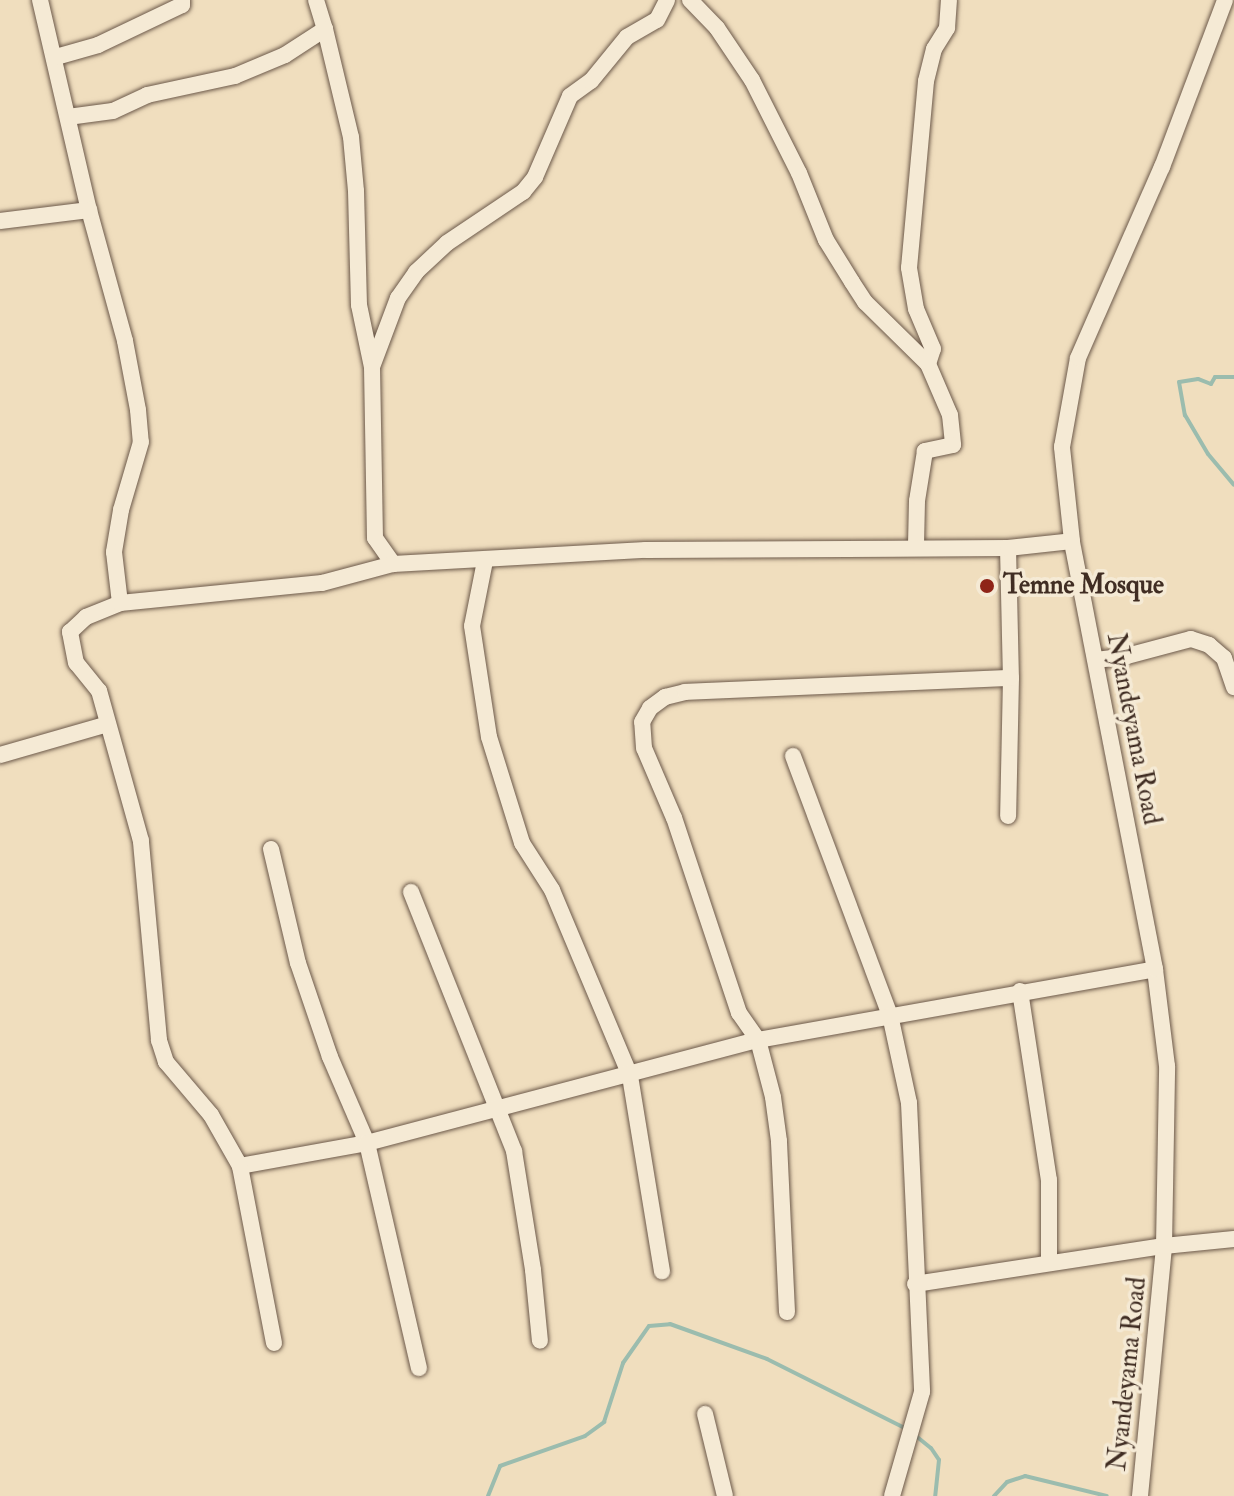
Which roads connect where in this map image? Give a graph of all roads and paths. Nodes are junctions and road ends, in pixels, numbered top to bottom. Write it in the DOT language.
graph roads {
  1 [pos="40,0"];
  2 [pos="182,0"];
  3 [pos="316,0"];
  4 [pos="667,0"];
  5 [pos="690,0"];
  6 [pos="949,0"];
  7 [pos="1225,0"];
  8 [pos="325,29"];
  9 [pos="56,57"];
  10 [pos="68,117"];
  11 [pos="89,210"];
  12 [pos="0,221"];
  13 [pos="928,364"];
  14 [pos="372,367"];
  15 [pos="1072,541"];
  16 [pos="916,546"];
  17 [pos="1008,548"];
  18 [pos="485,561"];
  19 [pos="393,564"];
  20 [pos="120,603"];
  21 [pos="1096,660"];
  22 [pos="1011,678"];
  23 [pos="1234,687"];
  24 [pos="108,724"];
  25 [pos="0,755"];
  26 [pos="793,756"];
  27 [pos="1008,816"];
  28 [pos="271,849"];
  29 [pos="411,892"];
  30 [pos="1155,969"];
  31 [pos="1020,991"];
  32 [pos="890,1015"];
  33 [pos="758,1040"];
  34 [pos="630,1076"];
  35 [pos="497,1108"];
  36 [pos="367,1143"];
  37 [pos="240,1166"];
  38 [pos="1234,1239"];
  39 [pos="1164,1246"];
  40 [pos="1049,1263"];
  41 [pos="662,1271"];
  42 [pos="915,1284"];
  43 [pos="787,1312"];
  44 [pos="540,1341"];
  45 [pos="274,1343"];
  46 [pos="419,1368"];
  47 [pos="705,1414"];
  48 [pos="725,1496"];
  49 [pos="892,1496"];
  50 [pos="1140,1496"];
  1 -- 9 [label="street"];
  2 -- 9 [label="street"];
  3 -- 8 [label="street"];
  4 -- 14 [label="street"];
  5 -- 13 [label="street"];
  6 -- 13 [label="street"];
  7 -- 15 [label="street, Nyandeyama Road"];
  8 -- 10 [label="street"];
  8 -- 14 [label="street"];
  9 -- 10 [label="street"];
  10 -- 11 [label="street"];
  11 -- 12 [label="street"];
  11 -- 20 [label="street"];
  13 -- 16 [label="street"];
  14 -- 19 [label="street"];
  15 -- 17 [label="street"];
  15 -- 21 [label="street, Nyandeyama Road"];
  16 -- 17 [label="street"];
  16 -- 18 [label="street"];
  17 -- 22 [label="street"];
  18 -- 19 [label="street"];
  18 -- 34 [label="street"];
  19 -- 20 [label="street"];
  20 -- 24 [label="street"];
  21 -- 23 [label="street"];
  21 -- 30 [label="street, Nyandeyama Road"];
  22 -- 27 [label="street"];
  22 -- 33 [label="street"];
  24 -- 25 [label="street"];
  24 -- 37 [label="street"];
  26 -- 32 [label="street"];
  28 -- 36 [label="street"];
  29 -- 35 [label="street"];
  30 -- 31 [label="street"];
  30 -- 39 [label="street, Nyandeyama Road"];
  31 -- 32 [label="street"];
  31 -- 40 [label="street"];
  32 -- 33 [label="street"];
  32 -- 42 [label="street"];
  33 -- 34 [label="street"];
  33 -- 43 [label="street"];
  34 -- 35 [label="street"];
  34 -- 41 [label="street"];
  35 -- 36 [label="street"];
  35 -- 44 [label="street"];
  36 -- 37 [label="street"];
  36 -- 46 [label="street"];
  37 -- 45 [label="street"];
  38 -- 39 [label="street"];
  39 -- 40 [label="street"];
  39 -- 50 [label="street, Nyandeyama Road"];
  40 -- 42 [label="street"];
  42 -- 49 [label="street"];
  47 -- 48 [label="street"];
}
